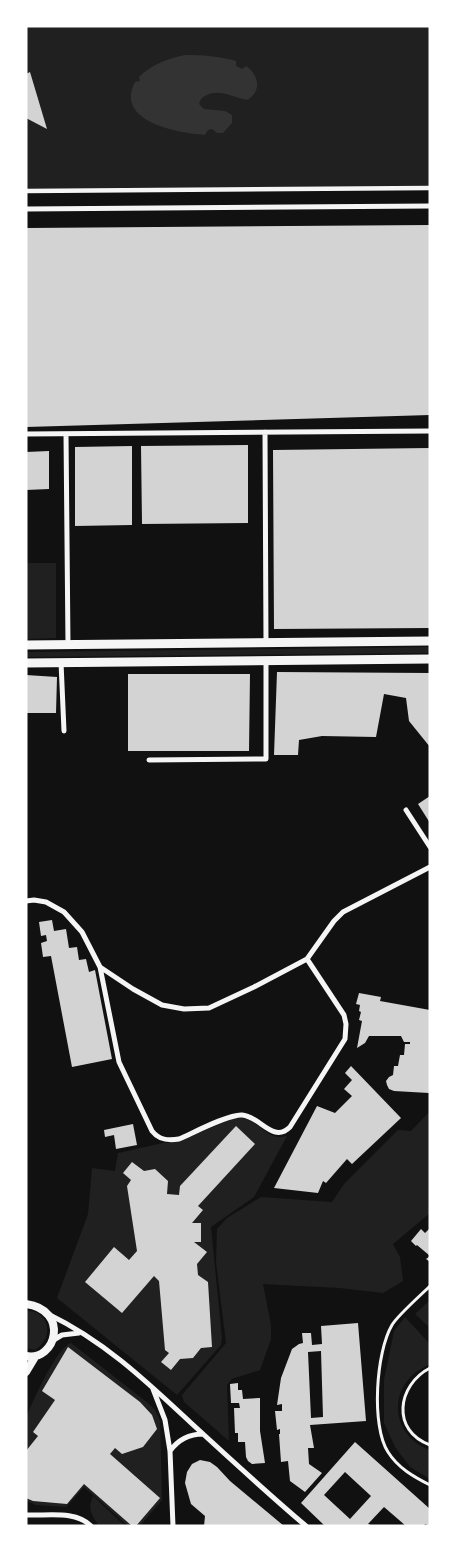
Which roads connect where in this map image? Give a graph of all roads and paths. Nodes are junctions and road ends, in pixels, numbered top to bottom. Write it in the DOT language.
graph roads {
  1 [pos="430,188"];
  2 [pos="26,191"];
  3 [pos="430,206"];
  4 [pos="26,209"];
  5 [pos="430,431"];
  6 [pos="265,432"];
  7 [pos="26,434"];
  8 [pos="66,434"];
  9 [pos="430,641"];
  10 [pos="266,643"];
  11 [pos="26,645"];
  12 [pos="68,645"];
  13 [pos="430,659"];
  14 [pos="266,660"];
  15 [pos="61,662"];
  16 [pos="26,663"];
  17 [pos="64,731"];
  18 [pos="149,760"];
  19 [pos="406,810"];
  20 [pos="430,847"];
  21 [pos="430,867"];
  22 [pos="26,901"];
  23 [pos="307,959"];
  24 [pos="100,967"];
  25 [pos="430,1286"];
  26 [pos="29,1304"];
  27 [pos="46,1313"];
  28 [pos="79,1332"];
  29 [pos="50,1344"];
  30 [pos="26,1356"];
  31 [pos="35,1357"];
  32 [pos="430,1368"];
  33 [pos="26,1372"];
  34 [pos="152,1387"];
  35 [pos="203,1434"];
  36 [pos="430,1445"];
  37 [pos="170,1451"];
  38 [pos="430,1485"];
  39 [pos="26,1515"];
  40 [pos="91,1526"];
  41 [pos="173,1526"];
  42 [pos="306,1526"];
  1 -- 2 [label="street"];
  3 -- 4 [label="street"];
  5 -- 6 [label="street"];
  6 -- 8 [label="street"];
  6 -- 10 [label="street"];
  7 -- 8 [label="street"];
  8 -- 12 [label="street"];
  9 -- 10 [label="main road"];
  10 -- 12 [label="main road"];
  11 -- 12 [label="main road"];
  13 -- 14 [label="main road"];
  14 -- 15 [label="main road"];
  14 -- 18 [label="street"];
  15 -- 16 [label="main road"];
  15 -- 17 [label="street"];
  19 -- 20 [label="street"];
  21 -- 23 [label="street"];
  22 -- 24 [label="street"];
  23 -- 24 [label="street"];
  23 -- 24 [label="street"];
  25 -- 38 [label="lane"];
  26 -- 27 [label="street"];
  27 -- 28 [label="street"];
  27 -- 29 [label="street"];
  28 -- 29 [label="street"];
  28 -- 34 [label="street"];
  29 -- 31 [label="street"];
  30 -- 31 [label="street"];
  31 -- 33 [label="street"];
  32 -- 36 [label="lane"];
  34 -- 35 [label="street"];
  34 -- 37 [label="street"];
  35 -- 37 [label="street"];
  35 -- 42 [label="street"];
  37 -- 41 [label="street"];
  39 -- 40 [label="street"];
}
